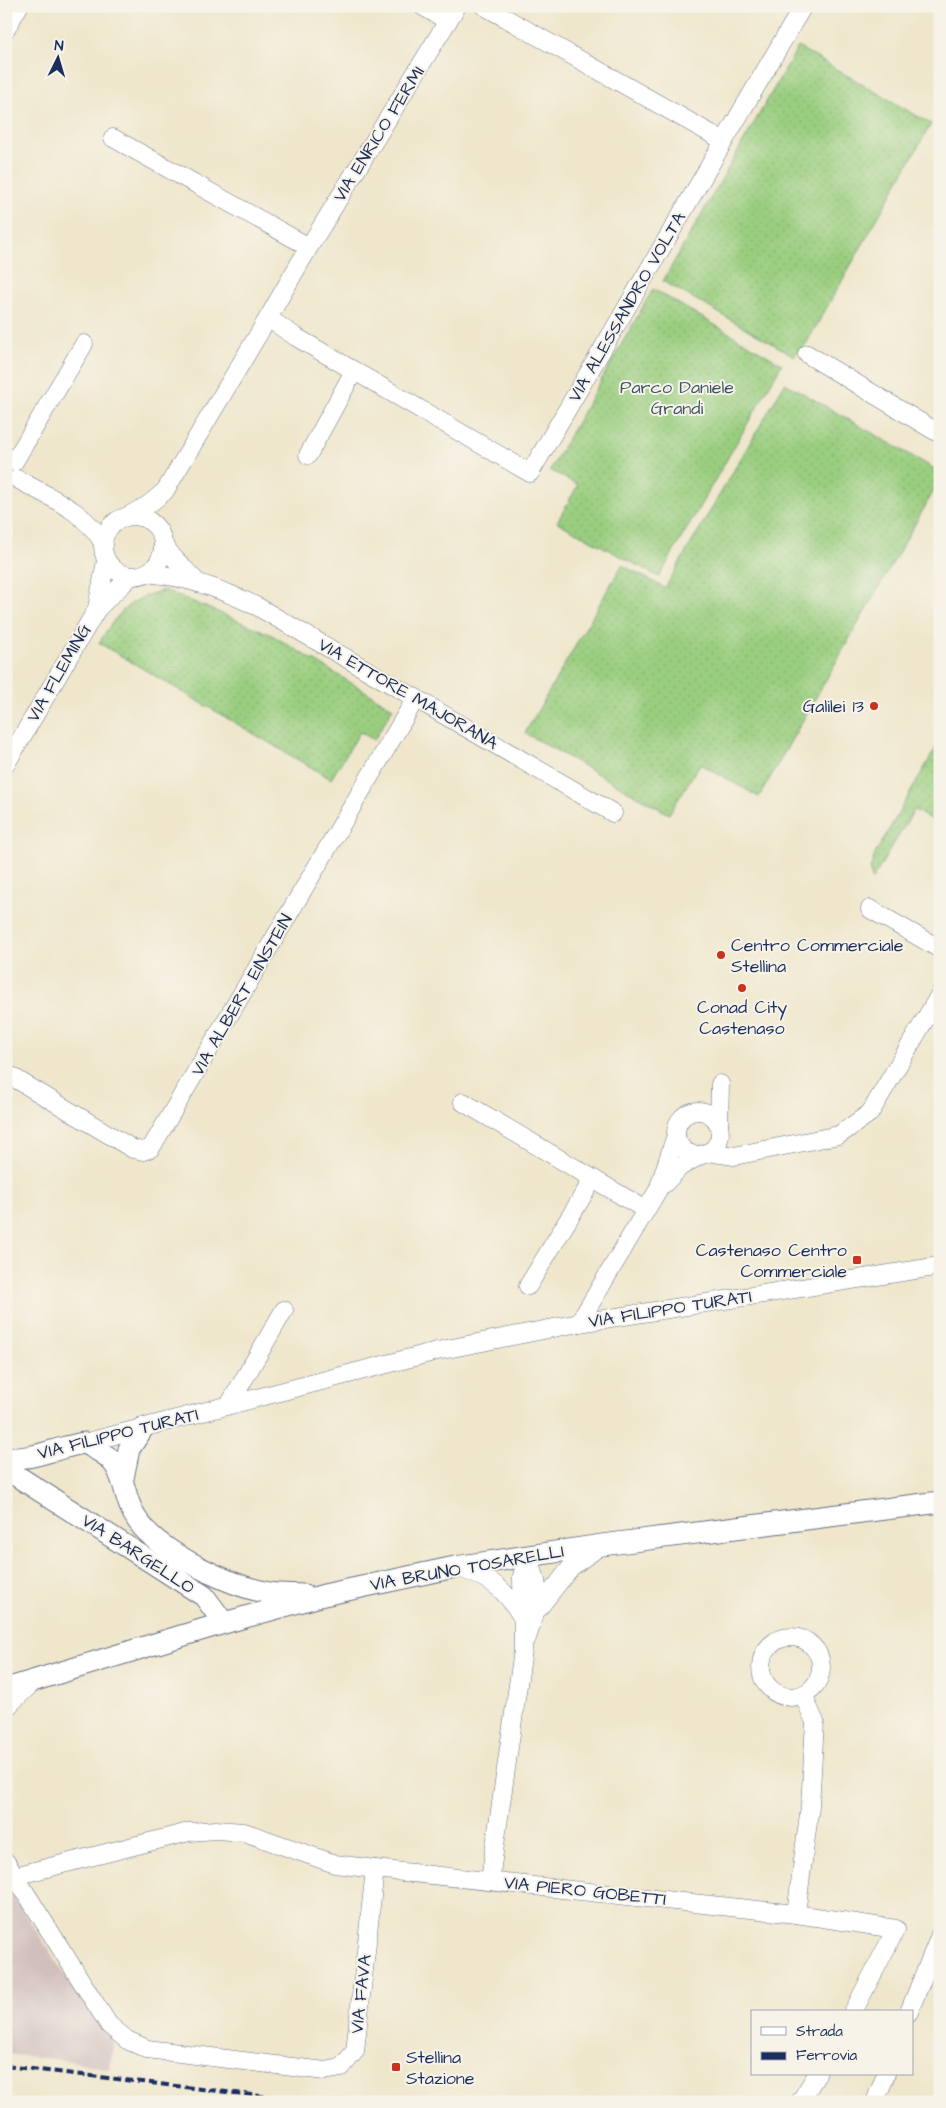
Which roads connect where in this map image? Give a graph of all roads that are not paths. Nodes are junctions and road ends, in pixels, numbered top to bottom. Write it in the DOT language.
graph roads {
  1 [pos="19,6"];
  2 [pos="422,6"];
  3 [pos="484,6"];
  4 [pos="803,6"];
  5 [pos="453,14"];
  6 [pos="6,29"];
  7 [pos="113,138"];
  8 [pos="724,141"];
  9 [pos="309,247"];
  10 [pos="268,318"];
  11 [pos="84,344"];
  12 [pos="807,354"];
  13 [pos="354,371"];
  14 [pos="940,434"];
  15 [pos="308,455"];
  16 [pos="11,471"];
  17 [pos="165,491"];
  18 [pos="126,517"];
  19 [pos="84,519"];
  20 [pos="110,526"];
  21 [pos="160,536"];
  22 [pos="105,553"];
  23 [pos="139,575"];
  24 [pos="198,584"];
  25 [pos="97,609"];
  26 [pos="416,698"];
  27 [pos="6,764"];
  28 [pos="613,813"];
  29 [pos="870,909"];
  30 [pos="940,949"];
  31 [pos="940,994"];
  32 [pos="6,1073"];
  33 [pos="463,1102"];
  34 [pos="692,1111"];
  35 [pos="719,1130"];
  36 [pos="676,1135"];
  37 [pos="760,1150"];
  38 [pos="704,1154"];
  39 [pos="593,1179"];
  40 [pos="658,1190"];
  41 [pos="646,1210"];
  42 [pos="940,1266"];
  43 [pos="528,1286"];
  44 [pos="284,1310"];
  45 [pos="579,1323"];
  46 [pos="229,1405"];
  47 [pos="143,1428"];
  48 [pos="84,1443"];
  49 [pos="6,1458"];
  50 [pos="6,1470"];
  51 [pos="123,1478"];
  52 [pos="940,1502"];
  53 [pos="602,1546"];
  54 [pos="527,1557"];
  55 [pos="455,1567"];
  56 [pos="222,1579"];
  57 [pos="324,1595"];
  58 [pos="528,1616"];
  59 [pos="224,1623"];
  60 [pos="37,1678"];
  61 [pos="6,1689"];
  62 [pos="803,1695"];
  63 [pos="6,1708"];
  64 [pos="11,1869"];
  65 [pos="375,1869"];
  66 [pos="490,1880"];
  67 [pos="796,1914"];
  68 [pos="940,1935"];
  69 [pos="854,2010"];
  70 [pos="910,2010"];
  71 [pos="816,2076"];
  72 [pos="800,2102"];
  1 -- 6 [label="street"];
  2 -- 5 [label="street, VIA ENRICO FERMI"];
  3 -- 8 [label="street"];
  4 -- 8 [label="street, VIA ALESSANDRO VOLTA"];
  5 -- 9 [label="street, VIA ENRICO FERMI"];
  7 -- 9 [label="street"];
  8 -- 13 [label="street, VIA ALESSANDRO VOLTA"];
  9 -- 10 [label="street, VIA ENRICO FERMI"];
  10 -- 13 [label="street"];
  10 -- 17 [label="street, VIA ENRICO FERMI"];
  11 -- 16 [label="street"];
  12 -- 14 [label="street"];
  13 -- 15 [label="street"];
  16 -- 19 [label="street"];
  17 -- 18 [label="street, VIA ENRICO FERMI"];
  17 -- 21 [label="street, VIA ENRICO FERMI"];
  18 -- 20 [label="street"];
  18 -- 21 [label="street"];
  19 -- 20 [label="street"];
  19 -- 22 [label="street"];
  20 -- 22 [label="street"];
  21 -- 23 [label="street"];
  21 -- 24 [label="street, VIA ETTORE MAJORANA"];
  22 -- 23 [label="street"];
  22 -- 25 [label="street, VIA FLEMING"];
  23 -- 24 [label="street, VIA ETTORE MAJORANA"];
  23 -- 25 [label="street, VIA FLEMING"];
  24 -- 26 [label="street, VIA ETTORE MAJORANA"];
  25 -- 27 [label="street, VIA FLEMING"];
  26 -- 28 [label="street, VIA ETTORE MAJORANA"];
  26 -- 32 [label="street, VIA ALBERT EINSTEIN"];
  29 -- 30 [label="street"];
  31 -- 37 [label="street"];
  33 -- 39 [label="street"];
  34 -- 35 [label="street"];
  34 -- 35 [label="street"];
  34 -- 36 [label="street"];
  35 -- 37 [label="street"];
  35 -- 38 [label="street"];
  36 -- 38 [label="street"];
  36 -- 40 [label="street"];
  37 -- 38 [label="street"];
  38 -- 40 [label="street"];
  39 -- 41 [label="street"];
  39 -- 43 [label="street"];
  40 -- 41 [label="street, VIA FILIPPO TURATI"];
  41 -- 45 [label="street, VIA FILIPPO TURATI"];
  42 -- 45 [label="street, VIA FILIPPO TURATI"];
  44 -- 46 [label="street"];
  45 -- 46 [label="street, VIA FILIPPO TURATI"];
  46 -- 47 [label="street, VIA FILIPPO TURATI"];
  47 -- 48 [label="street, VIA FILIPPO TURATI"];
  47 -- 51 [label="street, VIA BARGELLO"];
  48 -- 49 [label="street, VIA FILIPPO TURATI"];
  48 -- 51 [label="street, VIA BARGELLO"];
  50 -- 59 [label="street, VIA BARGELLO"];
  51 -- 56 [label="street, VIA BARGELLO"];
  52 -- 53 [label="street, VIA BRUNO TOSARELLI"];
  53 -- 54 [label="street, VIA BRUNO TOSARELLI"];
  53 -- 58 [label="street"];
  54 -- 55 [label="street, VIA BRUNO TOSARELLI"];
  54 -- 58 [label="street"];
  55 -- 57 [label="street, VIA BRUNO TOSARELLI"];
  55 -- 58 [label="street"];
  56 -- 57 [label="street, VIA BARGELLO"];
  56 -- 59 [label="street, VIA BARGELLO"];
  57 -- 59 [label="street, VIA BRUNO TOSARELLI"];
  58 -- 66 [label="street"];
  59 -- 60 [label="street, VIA BRUNO TOSARELLI"];
  60 -- 61 [label="street, VIA BRUNO TOSARELLI"];
  60 -- 63 [label="street"];
  62 -- 67 [label="street"];
  64 -- 65 [label="street, VIA FAVA"];
  64 -- 65 [label="street, VIA FAVA"];
  65 -- 66 [label="street, VIA PIERO GOBETTI"];
  66 -- 67 [label="street, VIA PIERO GOBETTI"];
  67 -- 69 [label="street, VIA PIERO GOBETTI"];
  68 -- 70 [label="street"];
  71 -- 72 [label="street"];
}
